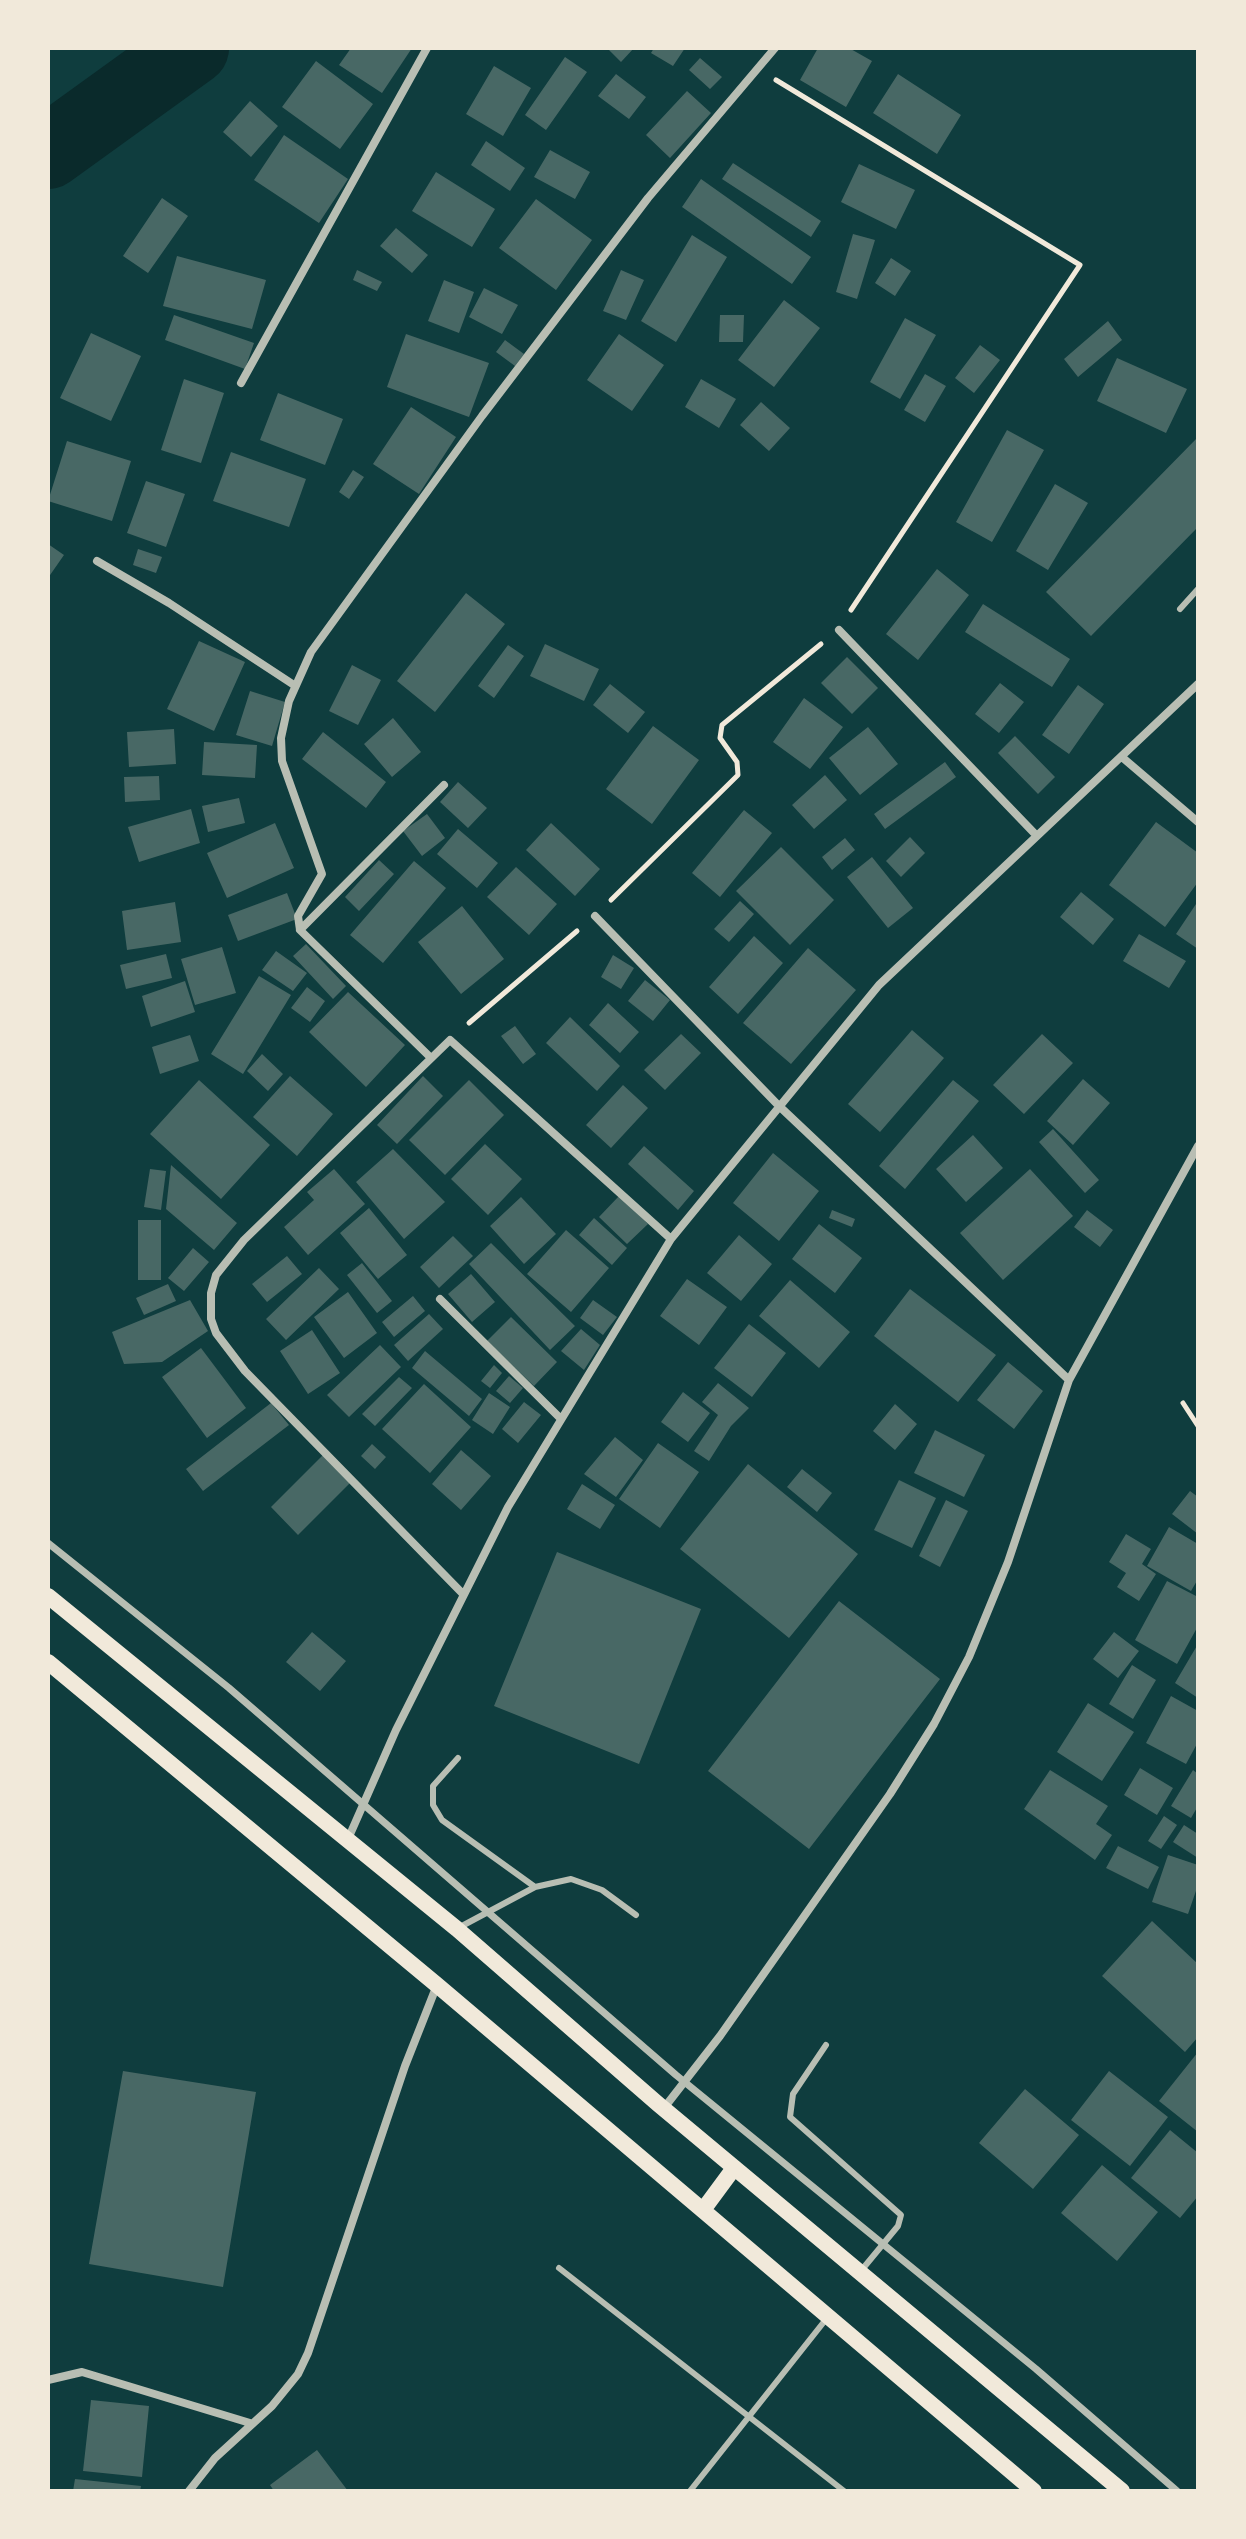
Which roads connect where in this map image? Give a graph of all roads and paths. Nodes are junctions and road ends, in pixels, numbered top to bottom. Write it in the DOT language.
graph roads {
  1 [pos="427,48"];
  2 [pos="775,48"];
  3 [pos="758,69"];
  4 [pos="241,383"];
  5 [pos="97,561"];
  6 [pos="1198,589"];
  7 [pos="1180,609"];
  8 [pos="839,630"];
  9 [pos="1198,684"];
  10 [pos="294,685"];
  11 [pos="1123,758"];
  12 [pos="444,785"];
  13 [pos="1198,822"];
  14 [pos="1036,835"];
  15 [pos="595,916"];
  16 [pos="300,930"];
  17 [pos="450,1040"];
  18 [pos="429,1056"];
  19 [pos="778,1105"];
  20 [pos="1198,1146"];
  21 [pos="671,1239"];
  22 [pos="440,1299"];
  23 [pos="1069,1380"];
  24 [pos="1183,1403"];
  25 [pos="560,1418"];
  26 [pos="1198,1426"];
  27 [pos="48,1543"];
  28 [pos="463,1594"];
  29 [pos="48,1596"];
  30 [pos="48,1662"];
  31 [pos="458,1758"];
  32 [pos="363,1805"];
  33 [pos="348,1840"];
  34 [pos="535,1887"];
  35 [pos="486,1912"];
  36 [pos="636,1915"];
  37 [pos="457,1929"];
  38 [pos="437,1985"];
  39 [pos="826,2045"];
  40 [pos="684,2081"];
  41 [pos="663,2108"];
  42 [pos="734,2168"];
  43 [pos="703,2210"];
  44 [pos="559,2268"];
  45 [pos="860,2272"];
  46 [pos="828,2316"];
  47 [pos="48,2380"];
  48 [pos="749,2417"];
  49 [pos="250,2423"];
  50 [pos="1015,2485"];
  51 [pos="189,2491"];
  52 [pos="690,2491"];
  53 [pos="844,2491"];
  54 [pos="1034,2491"];
  55 [pos="1122,2491"];
  56 [pos="1177,2491"];
  1 -- 4 [label="street"];
  2 -- 3 [label="street"];
  3 -- 8 [label="path"];
  3 -- 10 [label="street"];
  5 -- 10 [label="street"];
  6 -- 7 [label="lane"];
  8 -- 14 [label="street"];
  8 -- 15 [label="path"];
  9 -- 11 [label="street"];
  10 -- 16 [label="street"];
  11 -- 13 [label="street"];
  11 -- 14 [label="street"];
  12 -- 16 [label="street"];
  14 -- 19 [label="street"];
  15 -- 17 [label="path"];
  15 -- 19 [label="street"];
  16 -- 18 [label="street"];
  17 -- 18 [label="street"];
  17 -- 21 [label="street"];
  18 -- 28 [label="street"];
  19 -- 21 [label="street"];
  19 -- 23 [label="street"];
  20 -- 23 [label="street"];
  21 -- 25 [label="street"];
  22 -- 25 [label="street"];
  23 -- 40 [label="street"];
  24 -- 26 [label="path"];
  25 -- 28 [label="street"];
  27 -- 32 [label="street"];
  28 -- 32 [label="street"];
  29 -- 33 [label="main road"];
  30 -- 38 [label="main road"];
  31 -- 34 [label="lane"];
  32 -- 33 [label="street"];
  32 -- 35 [label="street"];
  33 -- 37 [label="main road"];
  34 -- 35 [label="lane"];
  34 -- 36 [label="lane"];
  35 -- 37 [label="lane"];
  35 -- 40 [label="street"];
  37 -- 41 [label="main road"];
  38 -- 43 [label="main road"];
  38 -- 49 [label="street"];
  39 -- 45 [label="lane"];
  40 -- 41 [label="street"];
  40 -- 56 [label="street"];
  41 -- 42 [label="main road"];
  42 -- 43 [label="main road"];
  42 -- 45 [label="main road"];
  43 -- 46 [label="main road"];
  44 -- 48 [label="lane"];
  45 -- 55 [label="main road"];
  46 -- 48 [label="lane"];
  46 -- 50 [label="main road"];
  47 -- 49 [label="street"];
  48 -- 52 [label="lane"];
  48 -- 53 [label="lane"];
  49 -- 51 [label="street"];
  50 -- 54 [label="main road"];
}
